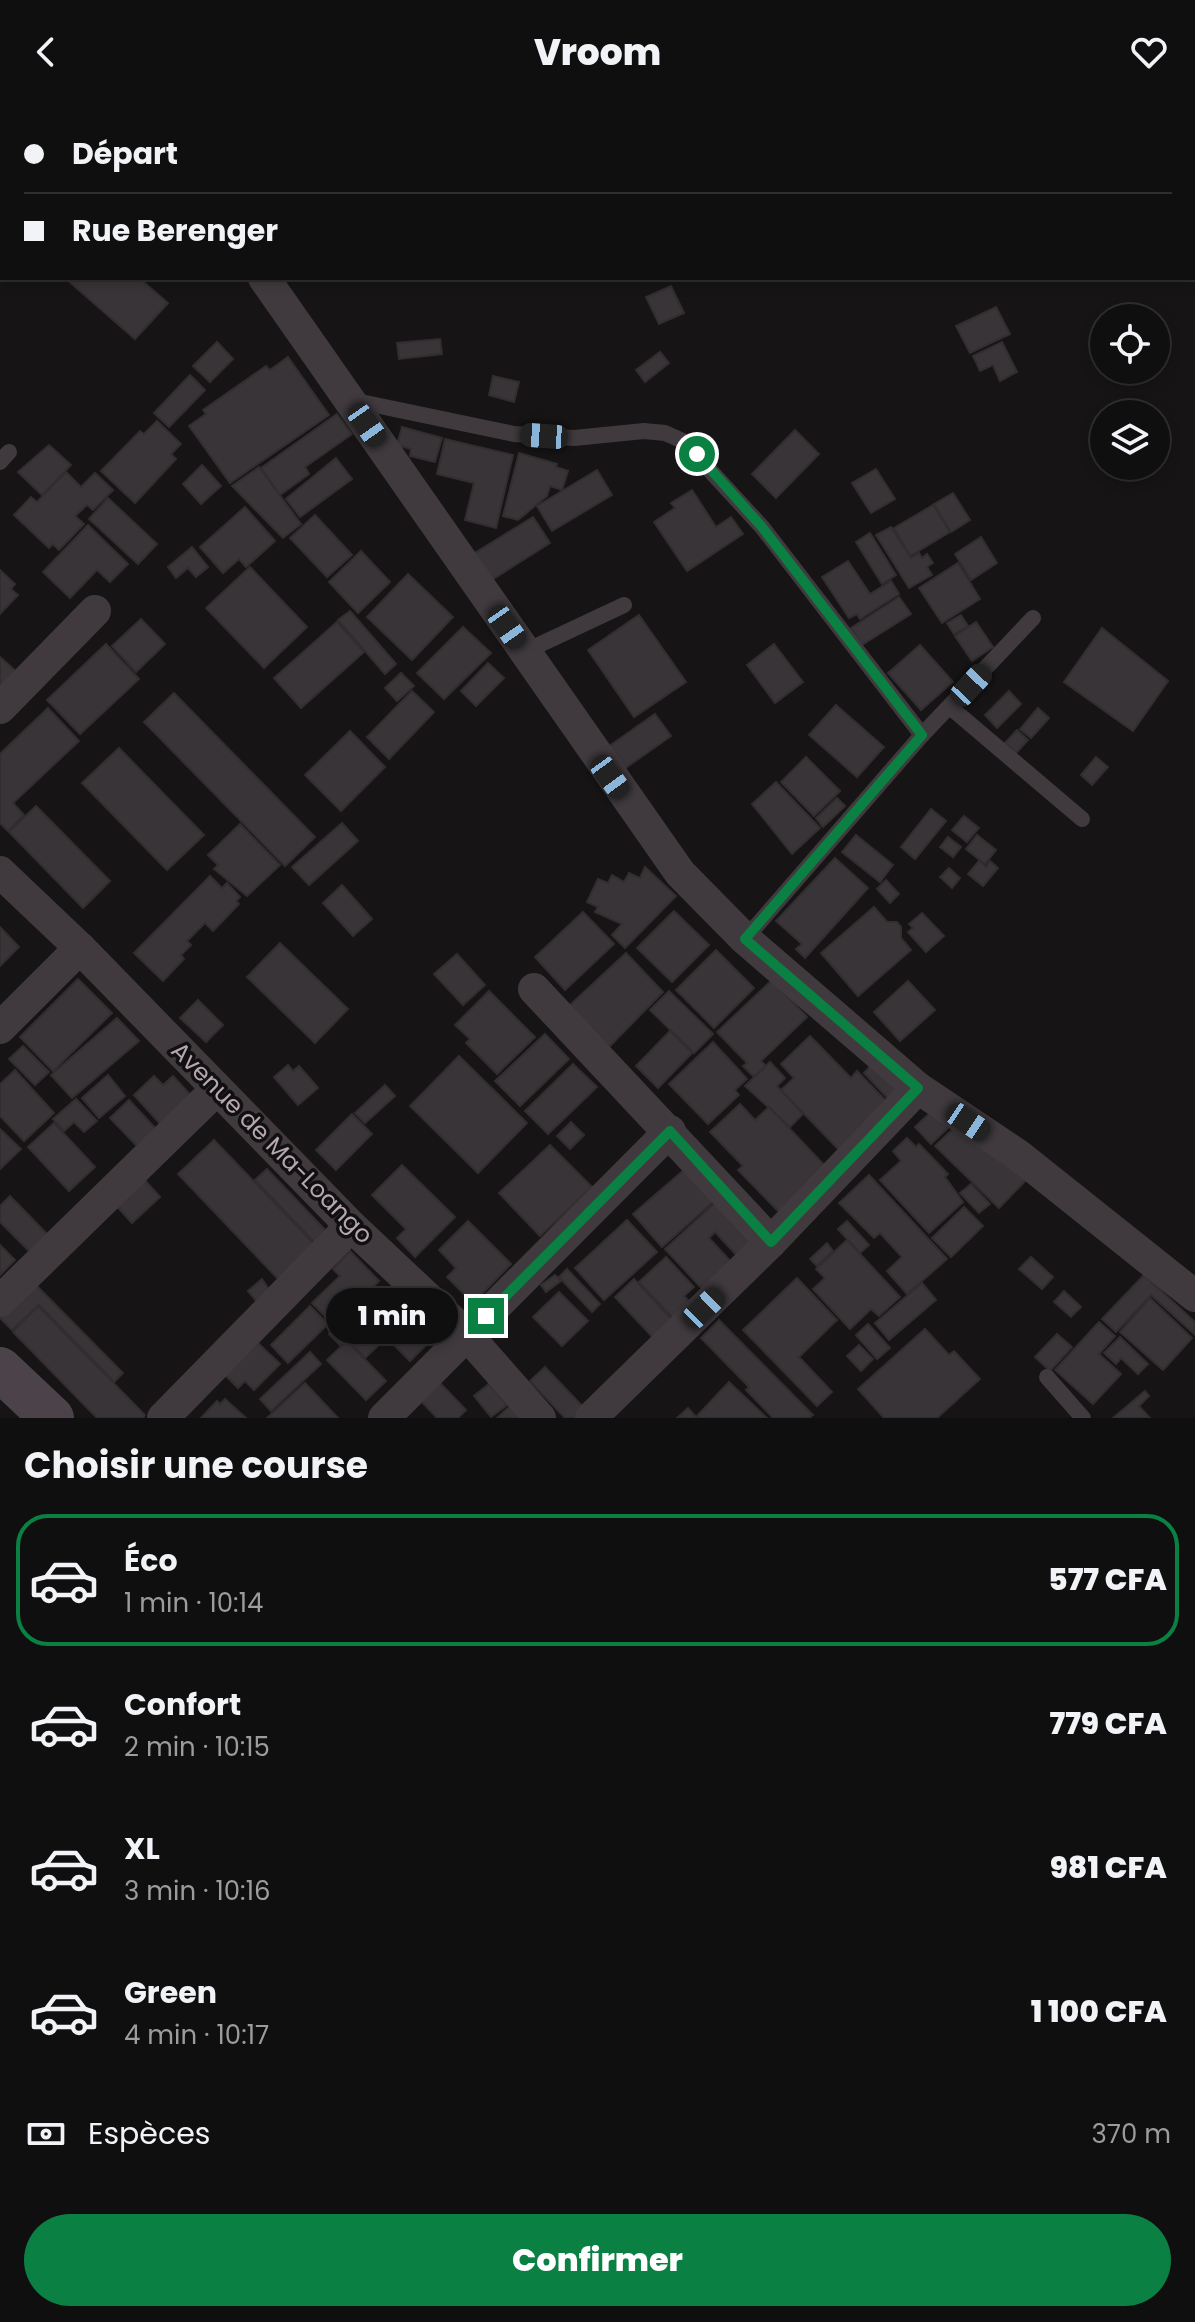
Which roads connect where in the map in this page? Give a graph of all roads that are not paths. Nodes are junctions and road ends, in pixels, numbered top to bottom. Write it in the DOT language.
graph roads {
  1 [pos="265,280"];
  2 [pos="349,400"];
  3 [pos="624,605"];
  4 [pos="95,611"];
  5 [pos="1033,618"];
  6 [pos="524,652"];
  7 [pos="950,707"];
  8 [pos="0,708"];
  9 [pos="922,735"];
  10 [pos="1082,819"];
  11 [pos="0,872"];
  12 [pos="745,939"];
  13 [pos="80,948"];
  14 [pos="534,989"];
  15 [pos="0,1028"];
  16 [pos="918,1088"];
  17 [pos="217,1089"];
  18 [pos="670,1131"];
  19 [pos="351,1226"];
  20 [pos="771,1242"];
  21 [pos="1195,1296"];
  22 [pos="0,1301"];
  23 [pos="467,1335"];
  24 [pos="0,1369"];
  25 [pos="1047,1377"];
  26 [pos="52,1418"];
  27 [pos="163,1418"];
  28 [pos="384,1418"];
  29 [pos="540,1418"];
  30 [pos="591,1418"];
  31 [pos="1083,1418"];
  1 -- 2 [label="street"];
  2 -- 6 [label="street"];
  2 -- 9 [label="lane"];
  3 -- 6 [label="lane"];
  4 -- 8 [label="street"];
  5 -- 7 [label="lane"];
  6 -- 12 [label="street"];
  7 -- 9 [label="lane"];
  7 -- 10 [label="lane"];
  9 -- 12 [label="lane"];
  11 -- 13 [label="street, Avenue de Ma-Loango"];
  12 -- 16 [label="street"];
  13 -- 15 [label="street"];
  13 -- 17 [label="street, Avenue de Ma-Loango"];
  14 -- 18 [label="street"];
  16 -- 20 [label="street"];
  16 -- 21 [label="street"];
  17 -- 19 [label="street, Avenue de Ma-Loango"];
  17 -- 22 [label="street"];
  18 -- 20 [label="street"];
  18 -- 23 [label="street"];
  19 -- 23 [label="street, Avenue de Ma-Loango"];
  19 -- 27 [label="street"];
  20 -- 30 [label="street"];
  23 -- 28 [label="street"];
  23 -- 29 [label="street, Avenue de Ma-Loango"];
  24 -- 26 [label="main road"];
  25 -- 31 [label="lane"];
}
